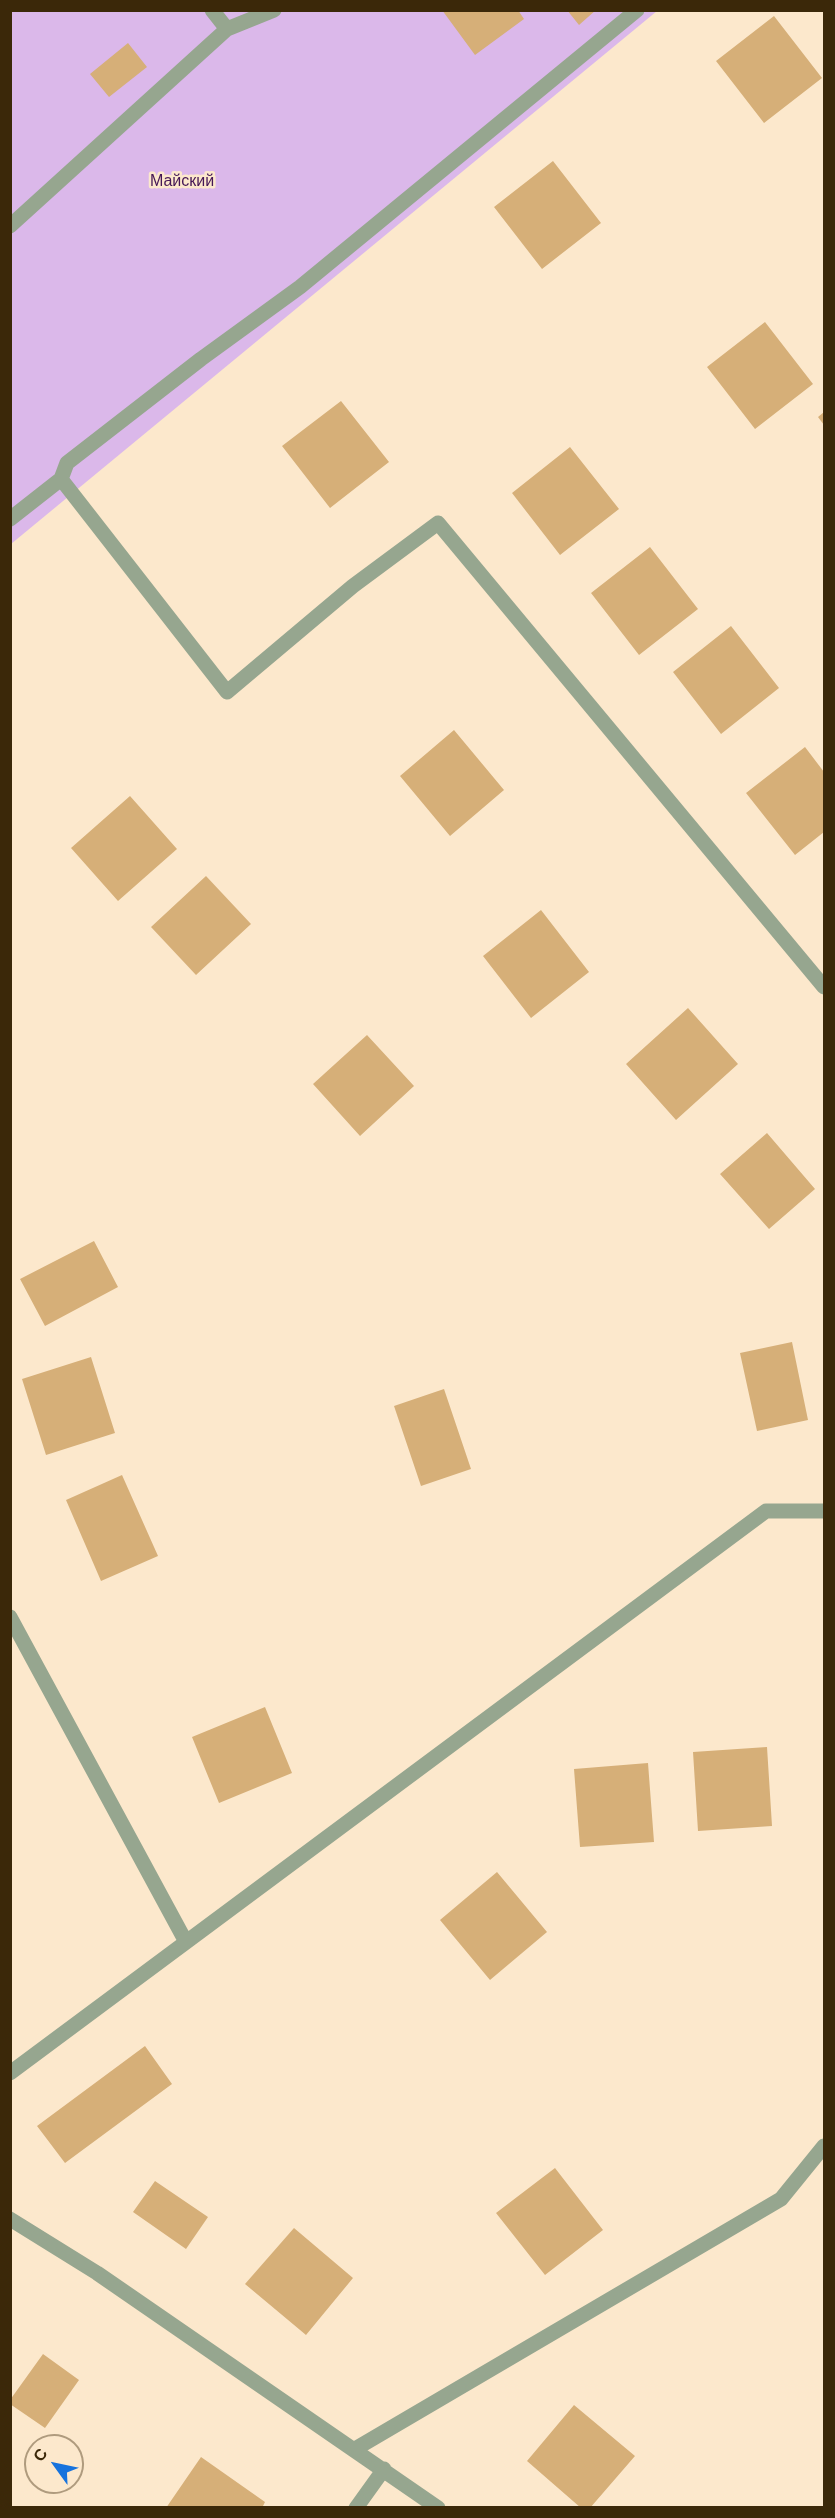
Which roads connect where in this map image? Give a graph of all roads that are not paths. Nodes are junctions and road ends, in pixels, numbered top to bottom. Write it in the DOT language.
graph roads {
  1 [pos="212,10"];
  2 [pos="274,10"];
  3 [pos="637,10"];
  4 [pos="227,29"];
  5 [pos="10,226"];
  6 [pos="61,479"];
  7 [pos="10,519"];
  8 [pos="825,987"];
  9 [pos="825,1511"];
  10 [pos="10,1617"];
  11 [pos="186,1941"];
  12 [pos="10,2073"];
  13 [pos="825,2146"];
  14 [pos="10,2219"];
  15 [pos="354,2449"];
  16 [pos="384,2469"];
  17 [pos="356,2508"];
  18 [pos="438,2508"];
  1 -- 4 [label="lane"];
  2 -- 4 [label="lane"];
  3 -- 6 [label="lane"];
  4 -- 5 [label="lane"];
  6 -- 7 [label="lane"];
  6 -- 8 [label="lane"];
  9 -- 11 [label="lane"];
  10 -- 11 [label="lane"];
  11 -- 12 [label="lane"];
  13 -- 15 [label="lane"];
  14 -- 15 [label="lane"];
  15 -- 16 [label="lane"];
  16 -- 17 [label="lane"];
  16 -- 18 [label="lane"];
}
